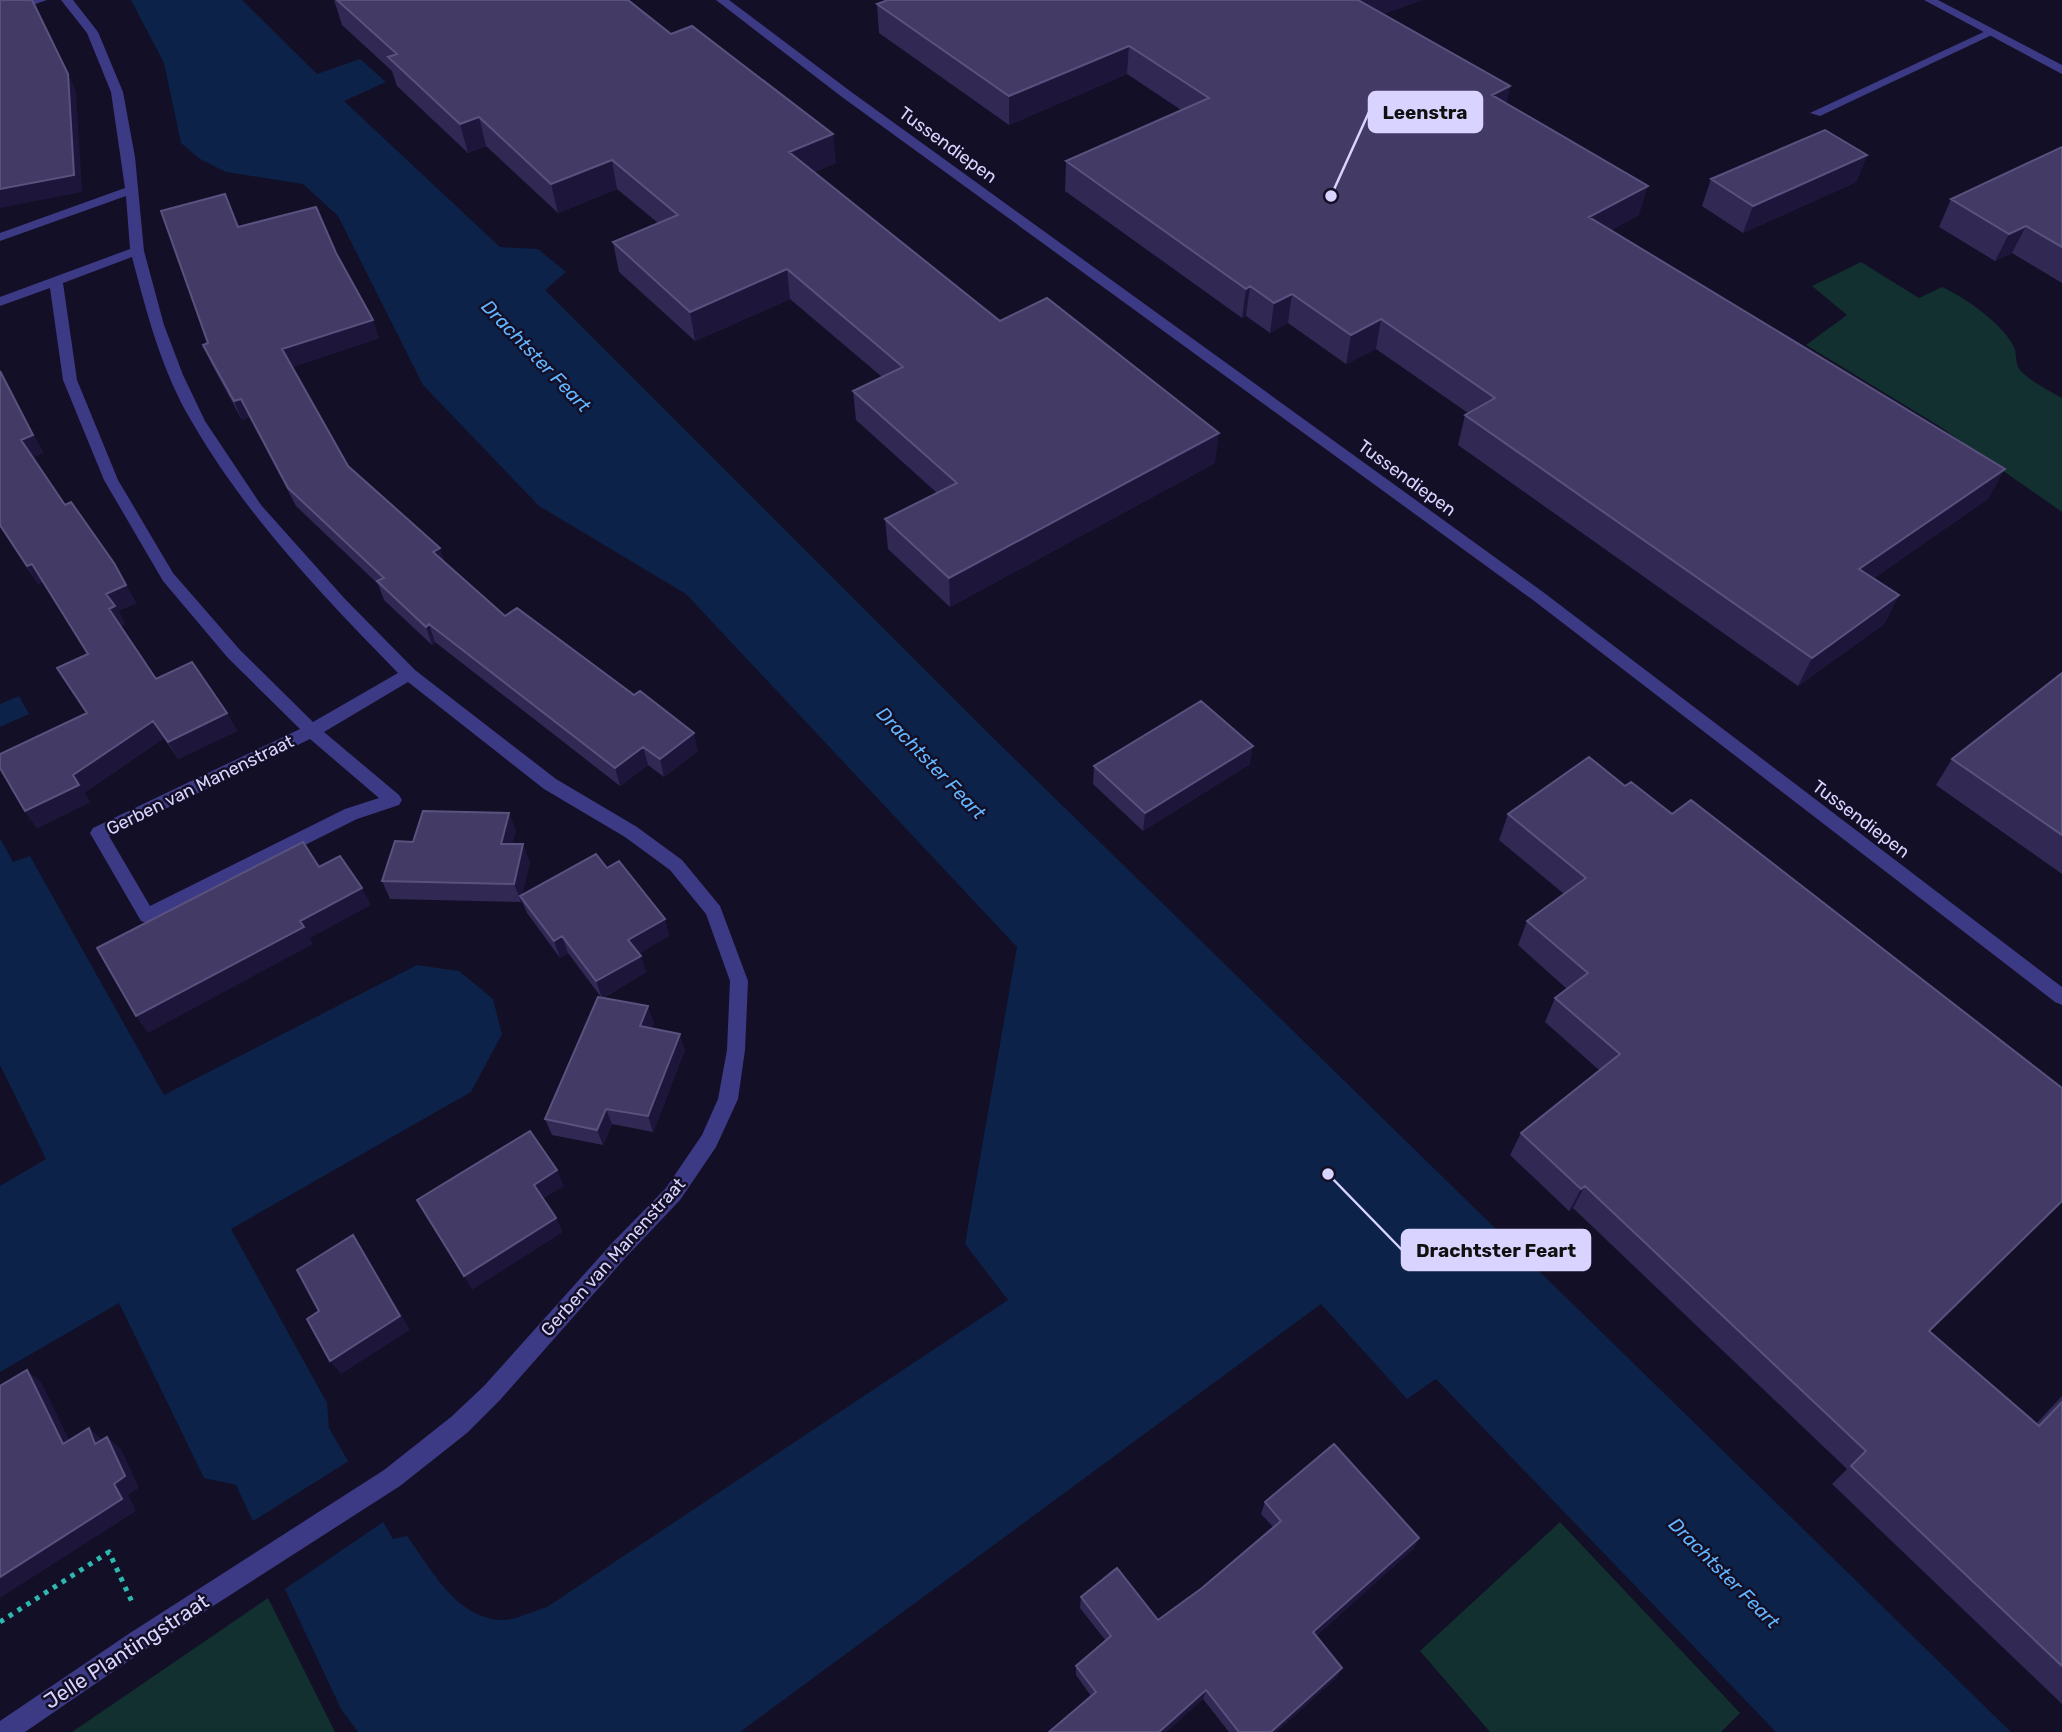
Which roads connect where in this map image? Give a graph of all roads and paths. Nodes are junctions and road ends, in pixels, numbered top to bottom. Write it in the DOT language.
graph roads {
  1 [pos="41,0"];
  2 [pos="67,0"];
  3 [pos="722,0"];
  4 [pos="1930,0"];
  5 [pos="0,13"];
  6 [pos="1990,32"];
  7 [pos="2062,70"];
  8 [pos="1816,113"];
  9 [pos="131,190"];
  10 [pos="0,237"];
  11 [pos="137,251"];
  12 [pos="56,281"];
  13 [pos="0,302"];
  14 [pos="409,674"];
  15 [pos="312,731"];
  16 [pos="2062,997"];
  17 [pos="248,1571"];
  18 [pos="0,1622"];
  19 [pos="147,1636"];
  20 [pos="4,1732"];
  1 -- 5 [label="street"];
  2 -- 9 [label="street, Gerben van Manenstraat"];
  3 -- 16 [label="street, Tussendiepen"];
  4 -- 6 [label="street"];
  6 -- 7 [label="street"];
  6 -- 8 [label="street"];
  9 -- 10 [label="street"];
  9 -- 11 [label="street, Gerben van Manenstraat"];
  11 -- 12 [label="street"];
  11 -- 14 [label="street, Gerben van Manenstraat"];
  12 -- 13 [label="street"];
  12 -- 15 [label="street, Gerben van Manenstraat"];
  14 -- 15 [label="street, Gerben van Manenstraat"];
  14 -- 17 [label="street, Gerben van Manenstraat"];
  15 -- 15 [label="street, Gerben van Manenstraat"];
  17 -- 19 [label="street, Jelle Plantingstraat"];
  18 -- 19 [label="path"];
  19 -- 20 [label="street, Jelle Plantingstraat"];
}
